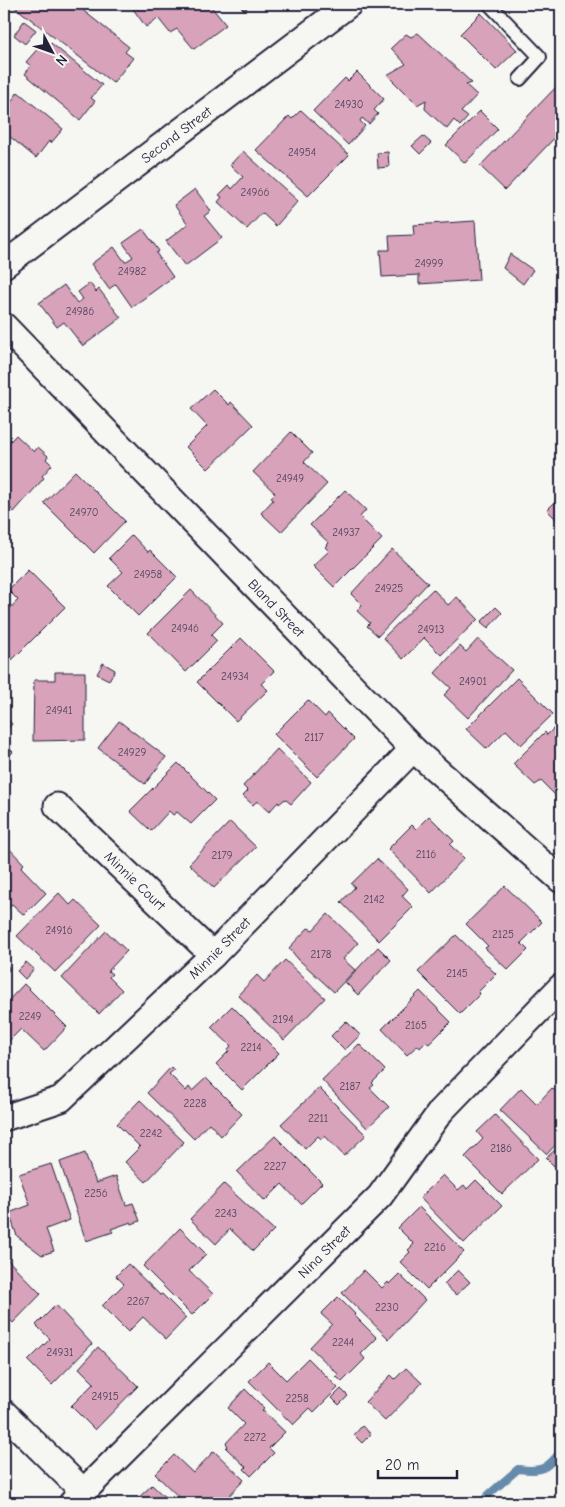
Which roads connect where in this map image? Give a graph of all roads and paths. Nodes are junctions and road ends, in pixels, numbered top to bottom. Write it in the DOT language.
graph roads {
  1 [pos="349,4"];
  2 [pos="489,4"];
  3 [pos="520,79"];
  4 [pos="4,265"];
  5 [pos="4,326"];
  6 [pos="414,749"];
  7 [pos="57,806"];
  8 [pos="561,880"];
  9 [pos="213,956"];
  10 [pos="561,987"];
  11 [pos="4,1118"];
  12 [pos="4,1413"];
  13 [pos="78,1497"];
  1 -- 4 [label="street, Second Street"];
  2 -- 3 [label="lane"];
  5 -- 6 [label="street, Bland Street"];
  6 -- 8 [label="street, Bland Street"];
  6 -- 9 [label="street, Minnie Street"];
  7 -- 9 [label="street, Minnie Court"];
  9 -- 11 [label="street, Minnie Street"];
  10 -- 13 [label="street, Nina Street"];
  12 -- 13 [label="street"];
}
